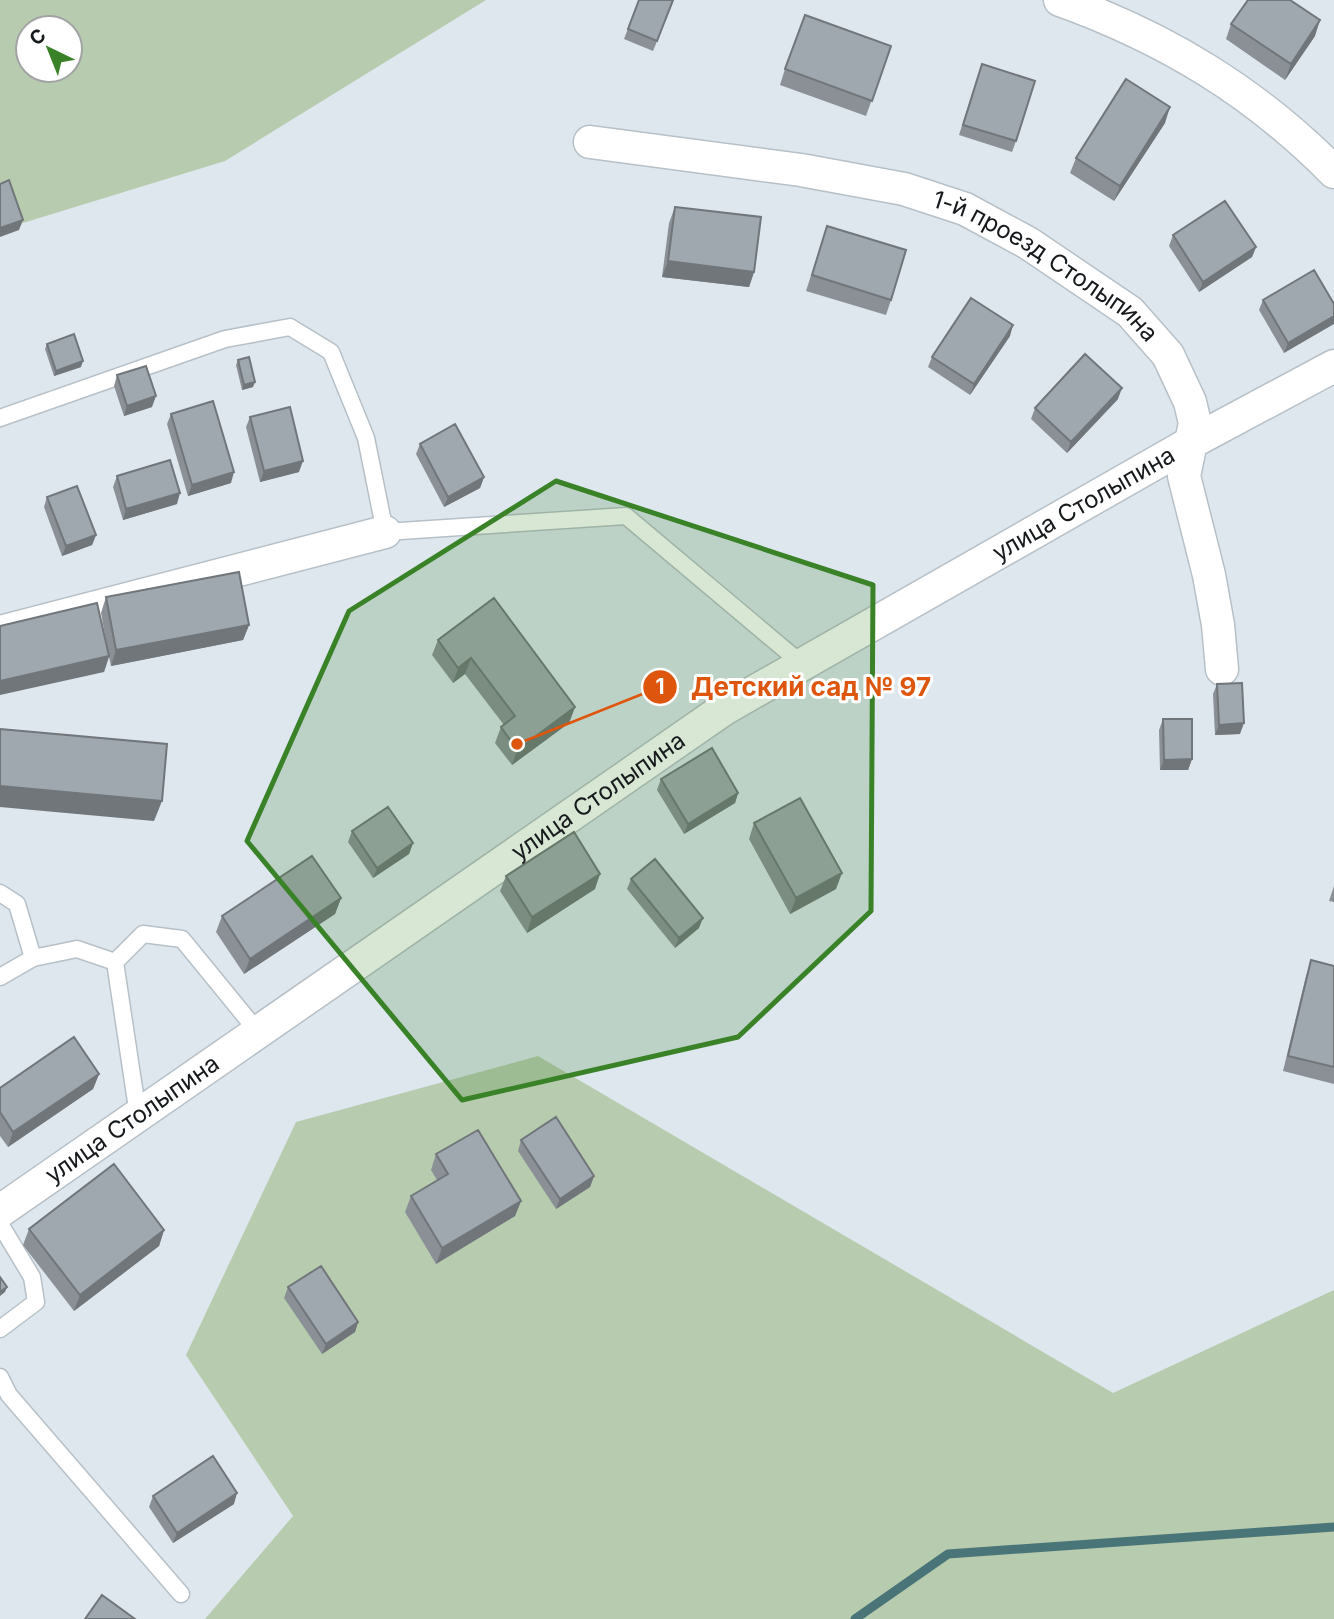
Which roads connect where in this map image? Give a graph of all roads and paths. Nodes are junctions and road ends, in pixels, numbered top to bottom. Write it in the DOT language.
graph roads {
  1 [pos="1060,0"];
  2 [pos="590,142"];
  3 [pos="1334,172"];
  4 [pos="1334,366"];
  5 [pos="0,418"];
  6 [pos="1194,441"];
  7 [pos="385,533"];
  8 [pos="0,632"];
  9 [pos="803,664"];
  10 [pos="1222,669"];
  11 [pos="0,893"];
  12 [pos="33,958"];
  13 [pos="115,962"];
  14 [pos="0,977"];
  15 [pos="258,1032"];
  16 [pos="138,1115"];
  17 [pos="0,1211"];
  18 [pos="0,1223"];
  19 [pos="0,1329"];
  20 [pos="0,1377"];
  21 [pos="181,1594"];
  1 -- 3 [label="street"];
  2 -- 6 [label="street, 1-й проезд Столыпина"];
  4 -- 6 [label="street, улица Столыпина"];
  5 -- 7 [label="lane"];
  6 -- 9 [label="street, улица Столыпина"];
  6 -- 10 [label="street, 1-й проезд Столыпина"];
  7 -- 8 [label="street"];
  7 -- 9 [label="lane"];
  9 -- 15 [label="street, улица Столыпина"];
  11 -- 12 [label="lane"];
  12 -- 13 [label="lane"];
  12 -- 14 [label="lane"];
  13 -- 15 [label="lane"];
  13 -- 16 [label="lane"];
  15 -- 16 [label="street, улица Столыпина"];
  16 -- 17 [label="street, улица Столыпина"];
  18 -- 19 [label="lane"];
  20 -- 21 [label="lane"];
}
